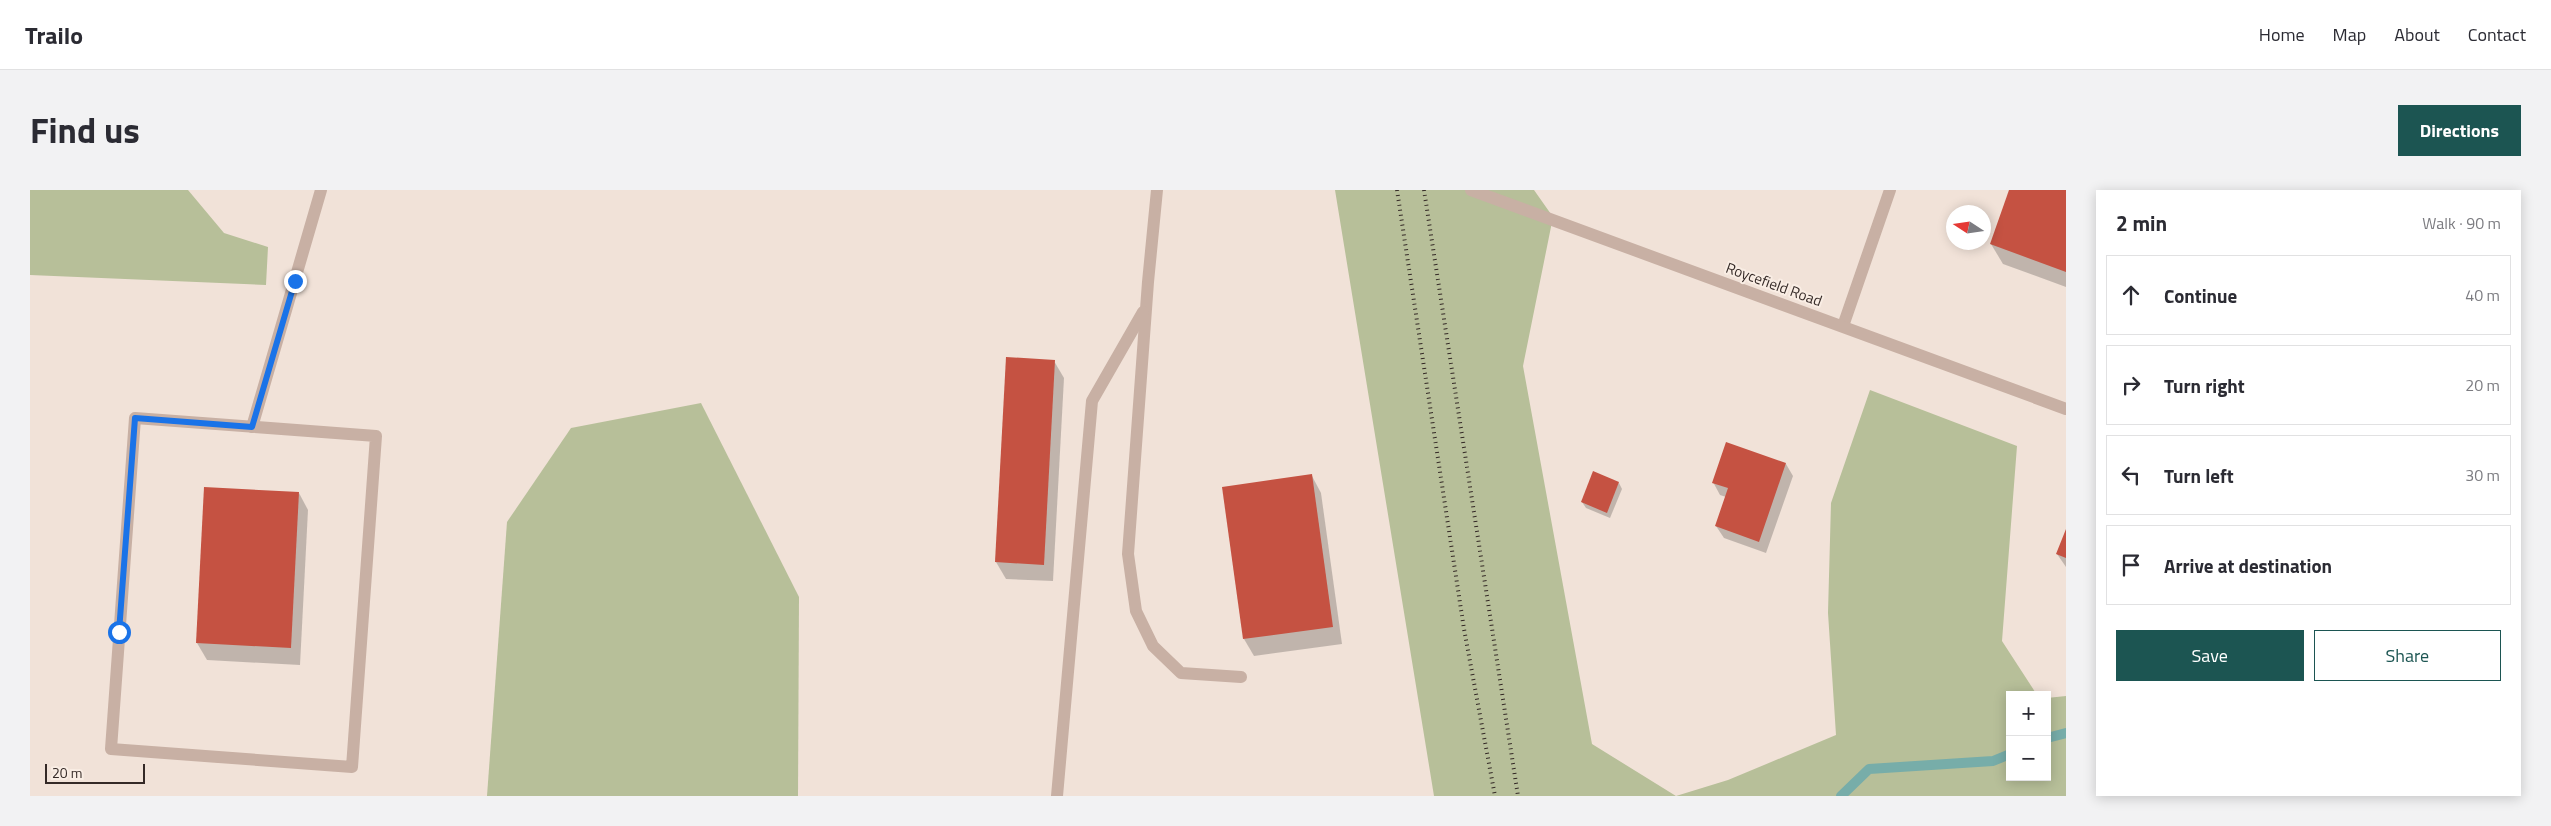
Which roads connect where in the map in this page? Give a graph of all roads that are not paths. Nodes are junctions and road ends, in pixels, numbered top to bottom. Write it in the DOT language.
graph roads {
  1 [pos="321,190"];
  2 [pos="1157,190"];
  3 [pos="1471,190"];
  4 [pos="1890,190"];
  5 [pos="1146,307"];
  6 [pos="1843,326"];
  7 [pos="2066,409"];
  8 [pos="252,427"];
  9 [pos="1241,677"];
  10 [pos="1057,796"];
  1 -- 8 [label="street"];
  2 -- 5 [label="street"];
  3 -- 6 [label="street, Roycefield Road"];
  4 -- 6 [label="street"];
  5 -- 9 [label="street"];
  5 -- 10 [label="street"];
  6 -- 7 [label="street, Roycefield Road"];
  8 -- 8 [label="street"];
}
